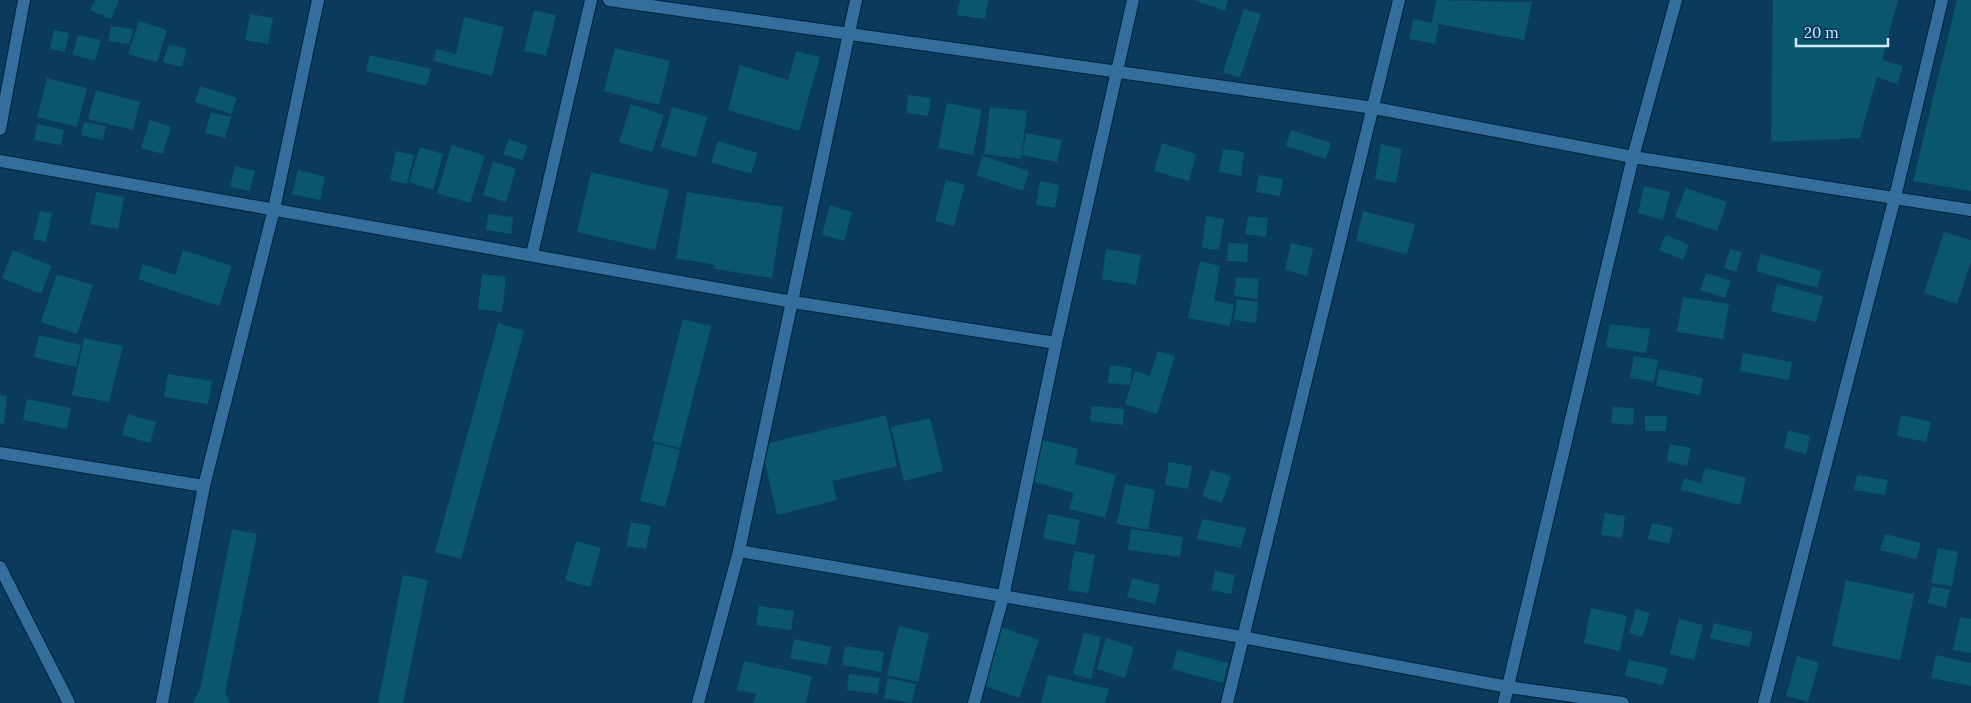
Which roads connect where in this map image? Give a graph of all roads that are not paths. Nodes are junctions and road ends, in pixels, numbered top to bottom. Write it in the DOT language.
graph roads {
  1 [pos="24,0"];
  2 [pos="318,0"];
  3 [pos="591,0"];
  4 [pos="609,0"];
  5 [pos="856,0"];
  6 [pos="1133,0"];
  7 [pos="1399,0"];
  8 [pos="1676,0"];
  9 [pos="1942,0"];
  10 [pos="848,33"];
  11 [pos="1116,72"];
  12 [pos="1374,108"];
  13 [pos="0,129"];
  14 [pos="1633,157"];
  15 [pos="0,161"];
  16 [pos="1895,197"];
  17 [pos="274,210"];
  18 [pos="1971,210"];
  19 [pos="532,254"];
  20 [pos="793,302"];
  21 [pos="1056,343"];
  22 [pos="0,454"];
  23 [pos="204,486"];
  24 [pos="739,551"];
  25 [pos="0,567"];
  26 [pos="1003,597"];
  27 [pos="1242,637"];
  28 [pos="1508,687"];
  29 [pos="69,703"];
  30 [pos="162,703"];
  31 [pos="698,703"];
  32 [pos="974,703"];
  33 [pos="1227,703"];
  34 [pos="1504,703"];
  35 [pos="1623,703"];
  36 [pos="1764,703"];
  1 -- 13 [label="street"];
  2 -- 17 [label="street"];
  3 -- 19 [label="street"];
  4 -- 10 [label="street"];
  5 -- 10 [label="street"];
  6 -- 11 [label="street"];
  7 -- 12 [label="street"];
  8 -- 14 [label="street"];
  9 -- 16 [label="street"];
  10 -- 11 [label="street"];
  10 -- 20 [label="street"];
  11 -- 12 [label="street"];
  11 -- 21 [label="street"];
  12 -- 14 [label="street"];
  12 -- 27 [label="street"];
  14 -- 16 [label="street"];
  14 -- 28 [label="street"];
  15 -- 17 [label="street"];
  16 -- 18 [label="street"];
  16 -- 36 [label="street"];
  17 -- 19 [label="street"];
  17 -- 23 [label="street"];
  19 -- 20 [label="street"];
  20 -- 21 [label="street"];
  20 -- 24 [label="street"];
  21 -- 26 [label="street"];
  22 -- 23 [label="street"];
  23 -- 30 [label="street"];
  24 -- 26 [label="street"];
  24 -- 31 [label="street"];
  25 -- 29 [label="street"];
  26 -- 27 [label="street"];
  26 -- 32 [label="street"];
  27 -- 28 [label="street"];
  27 -- 33 [label="street"];
  28 -- 34 [label="street"];
  28 -- 35 [label="street"];
}
